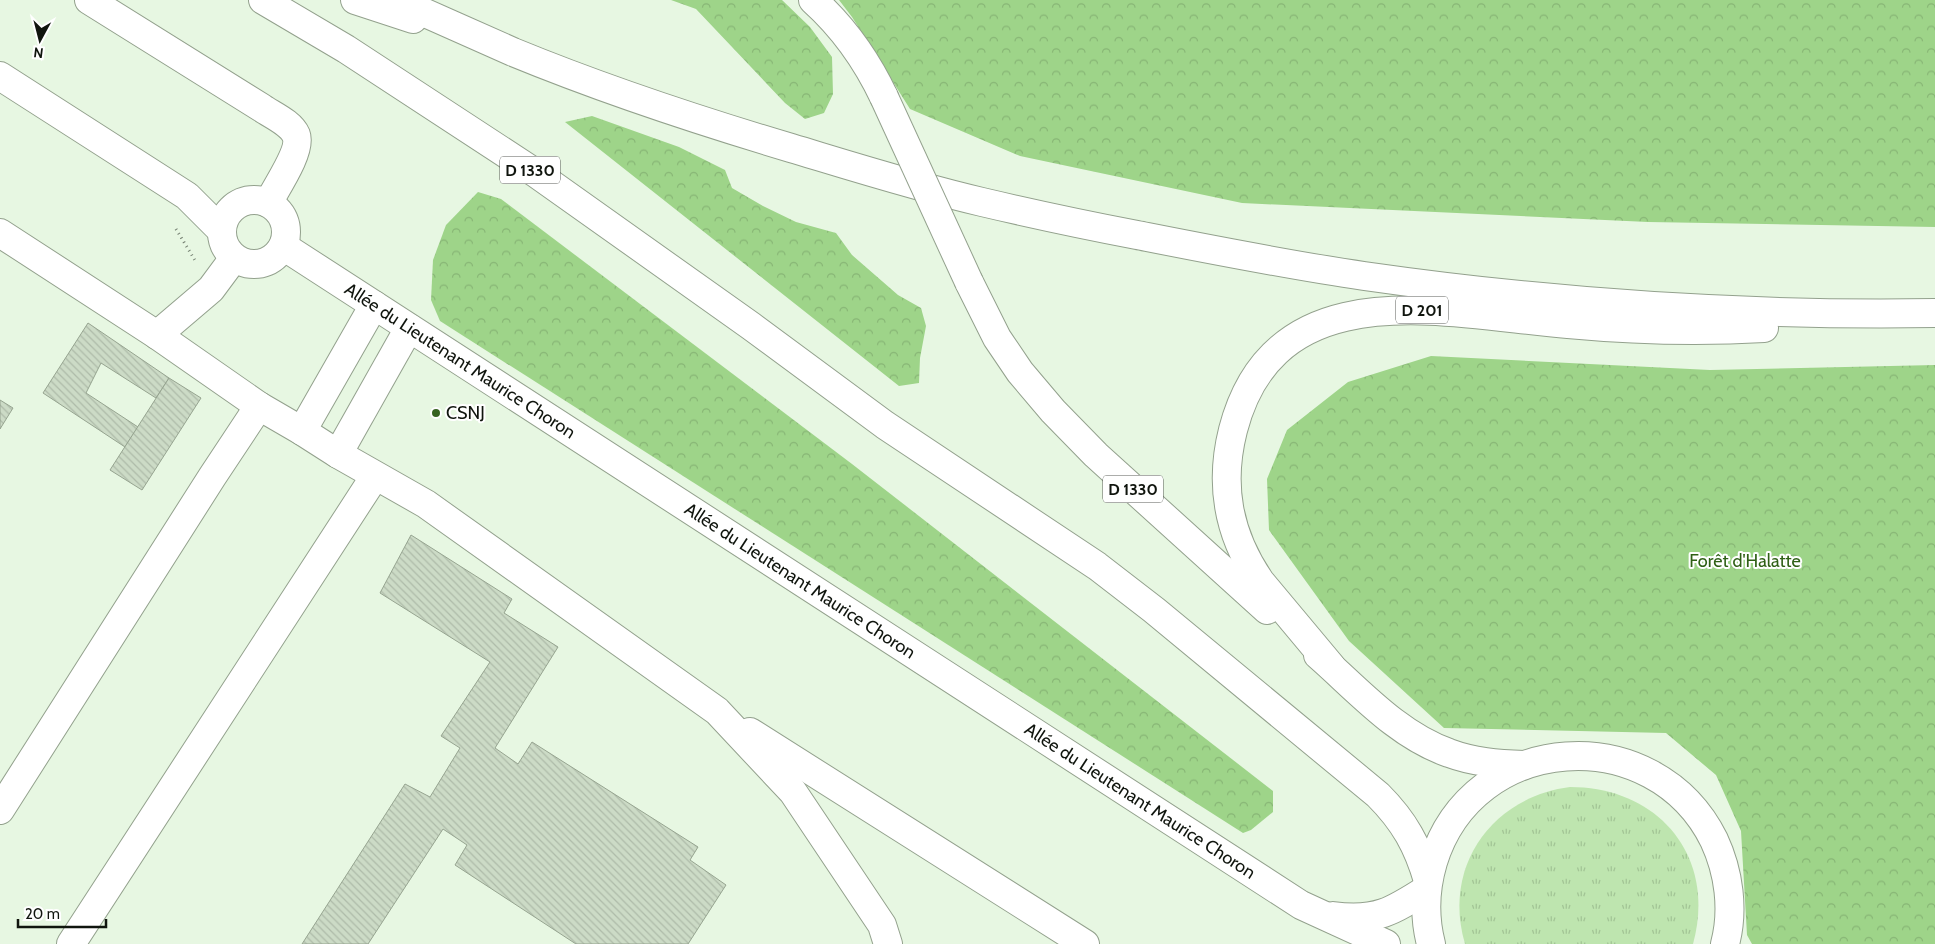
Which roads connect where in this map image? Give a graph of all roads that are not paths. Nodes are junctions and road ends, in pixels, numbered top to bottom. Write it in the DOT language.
graph roads {
  1 [pos="89,0"];
  2 [pos="263,0"];
  3 [pos="355,0"];
  4 [pos="396,0"];
  5 [pos="813,0"];
  6 [pos="512,51"];
  7 [pos="0,76"];
  8 [pos="268,203"];
  9 [pos="221,230"];
  10 [pos="0,233"];
  11 [pos="284,246"];
  12 [pos="234,258"];
  13 [pos="374,305"];
  14 [pos="1935,313"];
  15 [pos="409,328"];
  16 [pos="157,335"];
  17 [pos="259,406"];
  18 [pos="302,431"];
  19 [pos="338,454"];
  20 [pos="375,476"];
  21 [pos="1331,666"];
  22 [pos="717,711"];
  23 [pos="1524,765"];
  24 [pos="0,810"];
  25 [pos="1428,885"];
  26 [pos="1320,914"];
  27 [pos="72,944"];
  28 [pos="888,944"];
  29 [pos="1086,944"];
  30 [pos="1386,944"];
  31 [pos="1431,944"];
  32 [pos="1724,944"];
  1 -- 8 [label="main road"];
  2 -- 25 [label="main road, D 1330"];
  3 -- 6 [label="main road, D 201"];
  4 -- 6 [label="main road, D 201"];
  5 -- 21 [label="main road, D 1330, bridge"];
  6 -- 14 [label="main road, D 201"];
  7 -- 9 [label="main road"];
  8 -- 9 [label="main road"];
  8 -- 11 [label="main road"];
  9 -- 12 [label="main road"];
  10 -- 16 [label="main road"];
  11 -- 12 [label="main road"];
  11 -- 13 [label="main road, Allée du Lieutenant Maurice Choron"];
  12 -- 16 [label="main road"];
  13 -- 15 [label="main road, Allée du Lieutenant Maurice Choron"];
  13 -- 18 [label="main road"];
  14 -- 21 [label="main road, D 201"];
  15 -- 19 [label="main road"];
  15 -- 26 [label="main road, Allée du Lieutenant Maurice Choron"];
  16 -- 17 [label="main road"];
  17 -- 18 [label="main road"];
  17 -- 24 [label="main road"];
  18 -- 19 [label="main road"];
  19 -- 20 [label="main road"];
  20 -- 22 [label="main road"];
  20 -- 27 [label="main road"];
  21 -- 23 [label="main road, D 1330"];
  22 -- 28 [label="main road"];
  22 -- 29 [label="main road"];
  23 -- 25 [label="main road"];
  23 -- 32 [label="main road"];
  25 -- 26 [label="main road, Allée du Lieutenant Maurice Choron"];
  25 -- 31 [label="main road"];
  26 -- 30 [label="main road, Allée du Lieutenant Maurice Choron"];
}
